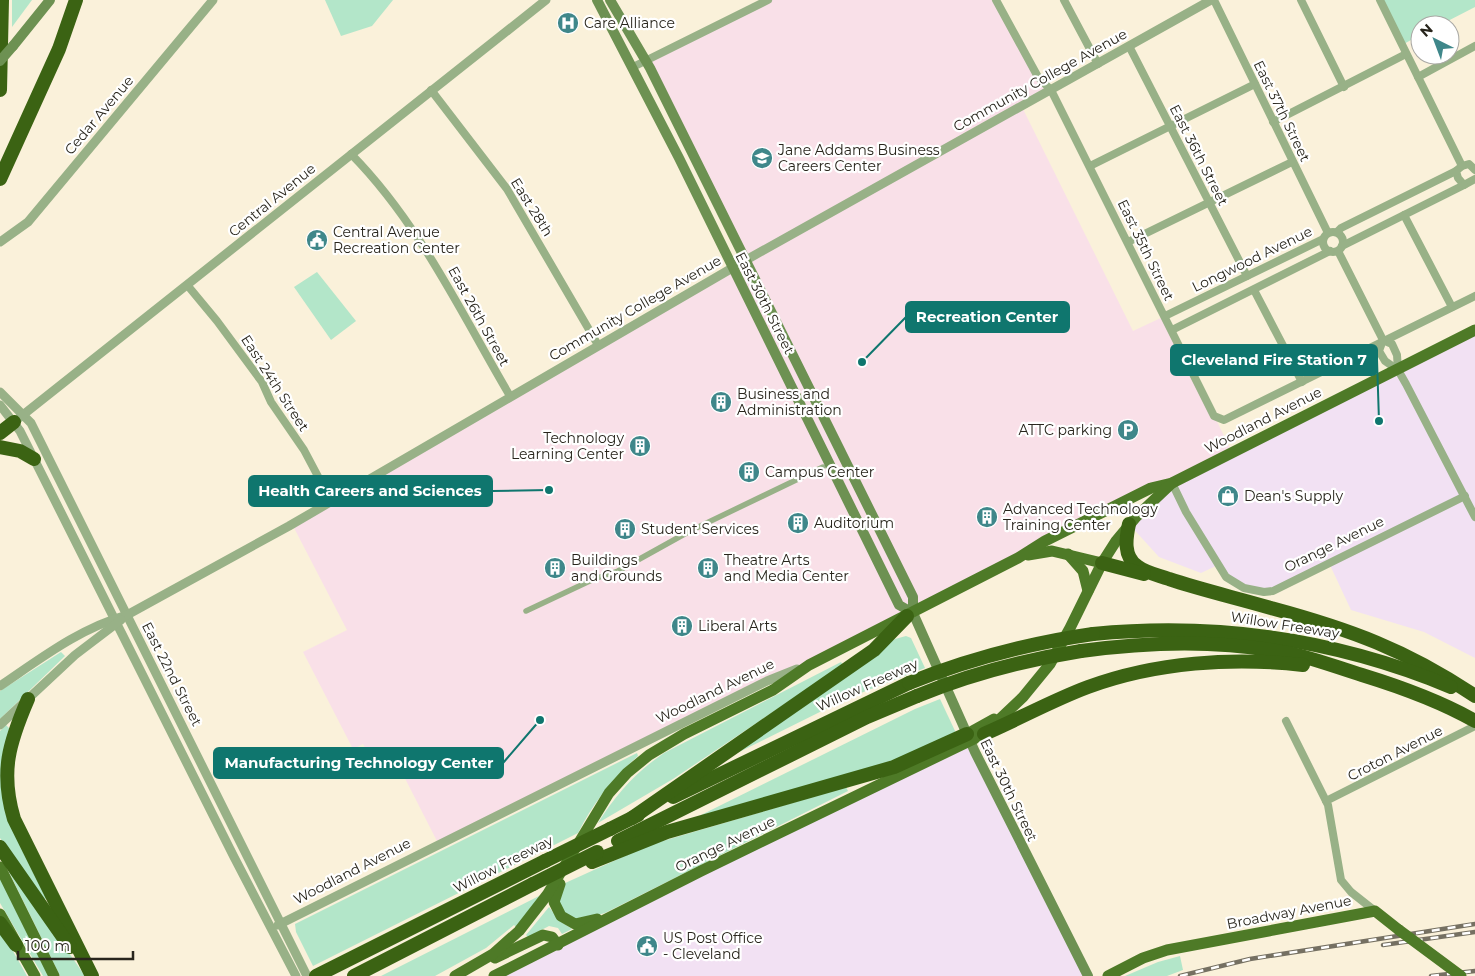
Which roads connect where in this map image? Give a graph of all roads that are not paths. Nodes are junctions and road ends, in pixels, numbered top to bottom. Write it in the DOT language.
graph roads {
  1 [pos="2,0"];
  2 [pos="50,0"];
  3 [pos="76,0"];
  4 [pos="213,0"];
  5 [pos="546,0"];
  6 [pos="597,0"];
  7 [pos="610,0"];
  8 [pos="768,0"];
  9 [pos="996,0"];
  10 [pos="1064,0"];
  11 [pos="1212,0"];
  12 [pos="1301,0"];
  13 [pos="1380,0"];
  14 [pos="1129,46"];
  15 [pos="1475,46"];
  16 [pos="1406,54"];
  17 [pos="646,60"];
  18 [pos="0,61"];
  19 [pos="1098,64"];
  20 [pos="633,68"];
  21 [pos="1418,77"];
  22 [pos="1255,84"];
  23 [pos="1344,87"];
  24 [pos="0,90"];
  25 [pos="431,90"];
  26 [pos="1051,90"];
  27 [pos="1273,122"];
  28 [pos="1171,127"];
  29 [pos="351,154"];
  30 [pos="1292,162"];
  31 [pos="1090,166"];
  32 [pos="1468,166"];
  33 [pos="0,179"];
  34 [pos="1471,184"];
  35 [pos="1210,203"];
  36 [pos="1404,215"];
  37 [pos="1337,232"];
  38 [pos="1326,236"];
  39 [pos="0,242"];
  40 [pos="1128,242"];
  41 [pos="1337,249"];
  42 [pos="746,260"];
  43 [pos="731,269"];
  44 [pos="1247,276"];
  45 [pos="188,286"];
  46 [pos="1254,290"];
  47 [pos="1475,296"];
  48 [pos="1452,307"];
  49 [pos="1164,316"];
  50 [pos="1172,330"];
  51 [pos="1475,330"];
  52 [pos="1383,340"];
  53 [pos="598,345"];
  54 [pos="1398,370"];
  55 [pos="1302,382"];
  56 [pos="0,392"];
  57 [pos="510,396"];
  58 [pos="0,405"];
  59 [pos="19,418"];
  60 [pos="0,433"];
  61 [pos="0,447"];
  62 [pos="34,459"];
  63 [pos="823,467"];
  64 [pos="1172,483"];
  65 [pos="1465,496"];
  66 [pos="331,501"];
  67 [pos="1475,517"];
  68 [pos="1130,524"];
  69 [pos="1068,554"];
  70 [pos="1018,558"];
  71 [pos="1102,562"];
  72 [pos="1179,582"];
  73 [pos="1088,591"];
  74 [pos="526,611"];
  75 [pos="910,614"];
  76 [pos="127,615"];
  77 [pos="116,621"];
  78 [pos="809,665"];
  79 [pos="1355,673"];
  80 [pos="0,686"];
  81 [pos="1475,697"];
  82 [pos="28,699"];
  83 [pos="1005,713"];
  84 [pos="1286,720"];
  85 [pos="1475,721"];
  86 [pos="0,724"];
  87 [pos="1475,726"];
  88 [pos="984,734"];
  89 [pos="968,737"];
  90 [pos="1326,801"];
  91 [pos="632,818"];
  92 [pos="0,847"];
  93 [pos="575,850"];
  94 [pos="595,857"];
  95 [pos="0,867"];
  96 [pos="701,871"];
  97 [pos="1375,911"];
  98 [pos="0,914"];
  99 [pos="0,923"];
  100 [pos="282,924"];
  101 [pos="271,928"];
  102 [pos="16,945"];
  103 [pos="558,946"];
  104 [pos="470,968"];
  105 [pos="315,975"];
  106 [pos="35,976"];
  107 [pos="54,976"];
  108 [pos="92,976"];
  109 [pos="296,976"];
  110 [pos="354,976"];
  111 [pos="455,976"];
  112 [pos="494,976"];
  113 [pos="1088,976"];
  114 [pos="1108,976"];
  115 [pos="1461,976"];
  1 -- 24 [label="highway"];
  2 -- 18 [label="main road, bridge"];
  3 -- 33 [label="highway"];
  4 -- 39 [label="street, Cedar Avenue"];
  5 -- 25 [label="street, Central Avenue"];
  6 -- 20 [label="main road, East 30th Street"];
  7 -- 17 [label="main road, East 30th Street"];
  8 -- 17 [label="street"];
  9 -- 26 [label="street, East 35th Street"];
  10 -- 19 [label="street"];
  11 -- 14 [label="street, Community College Avenue"];
  11 -- 22 [label="street, East 37th Street"];
  12 -- 23 [label="street"];
  13 -- 16 [label="street"];
  14 -- 19 [label="street, Community College Avenue"];
  14 -- 28 [label="street, East 36th Street"];
  15 -- 21 [label="street"];
  16 -- 21 [label="street"];
  16 -- 23 [label="street"];
  17 -- 20 [label="street"];
  17 -- 42 [label="main road, East 30th Street"];
  19 -- 26 [label="street, Community College Avenue"];
  20 -- 43 [label="main road, East 30th Street"];
  21 -- 32 [label="street"];
  22 -- 27 [label="street, East 37th Street"];
  22 -- 28 [label="street"];
  23 -- 27 [label="street"];
  25 -- 29 [label="street, Central Avenue"];
  25 -- 53 [label="street, East 28th"];
  26 -- 31 [label="street, East 35th Street"];
  26 -- 42 [label="street, Community College Avenue"];
  27 -- 30 [label="street, East 37th Street"];
  28 -- 31 [label="street"];
  28 -- 35 [label="street, East 36th Street"];
  29 -- 45 [label="street, Central Avenue"];
  29 -- 57 [label="street, East 26th Street"];
  30 -- 35 [label="street"];
  30 -- 38 [label="street, East 37th Street"];
  31 -- 40 [label="street, East 35th Street"];
  32 -- 34 [label="street"];
  32 -- 37 [label="street"];
  34 -- 36 [label="street, Longwood Avenue"];
  35 -- 40 [label="street"];
  35 -- 44 [label="street, East 36th Street"];
  36 -- 41 [label="street, Longwood Avenue"];
  36 -- 48 [label="street"];
  37 -- 38 [label="street, Longwood Avenue"];
  37 -- 41 [label="street"];
  38 -- 41 [label="street, East 37th Street"];
  38 -- 44 [label="street, Longwood Avenue"];
  40 -- 49 [label="street, East 35th Street"];
  41 -- 46 [label="street, Longwood Avenue"];
  41 -- 52 [label="street"];
  42 -- 43 [label="street, Community College Avenue"];
  42 -- 75 [label="main road, East 30th Street"];
  43 -- 53 [label="street, Community College Avenue"];
  43 -- 75 [label="main road, East 30th Street"];
  44 -- 49 [label="street, Longwood Avenue"];
  45 -- 59 [label="street, Central Avenue"];
  45 -- 66 [label="street, East 24th Street"];
  46 -- 50 [label="street, Longwood Avenue"];
  46 -- 55 [label="street"];
  47 -- 48 [label="street"];
  48 -- 52 [label="street"];
  49 -- 50 [label="street, East 35th Street"];
  50 -- 55 [label="street, East 35th Street"];
  51 -- 54 [label="main road, Woodland Avenue"];
  52 -- 54 [label="street"];
  52 -- 54 [label="street"];
  52 -- 55 [label="street"];
  53 -- 57 [label="street, Community College Avenue"];
  54 -- 64 [label="main road, Woodland Avenue"];
  54 -- 65 [label="street"];
  56 -- 59 [label="street, East 22nd Street"];
  57 -- 66 [label="street, Community College Avenue"];
  58 -- 59 [label="street, East 22nd Street"];
  59 -- 60 [label="highway"];
  59 -- 62 [label="street, East 22nd Street"];
  59 -- 76 [label="street, East 22nd Street"];
  61 -- 62 [label="highway"];
  62 -- 77 [label="street, East 22nd Street"];
  63 -- 74 [label="street"];
  64 -- 65 [label="street, Orange Avenue"];
  64 -- 68 [label="main road, Woodland Avenue"];
  64 -- 70 [label="main road, Woodland Avenue"];
  65 -- 67 [label="street"];
  66 -- 76 [label="street, Community College Avenue"];
  68 -- 71 [label="main road, Woodland Avenue"];
  68 -- 72 [label="highway"];
  69 -- 70 [label="main road"];
  69 -- 71 [label="main road"];
  69 -- 73 [label="main road"];
  70 -- 75 [label="main road, Woodland Avenue"];
  71 -- 72 [label="highway"];
  71 -- 73 [label="main road, Woodland Avenue"];
  72 -- 81 [label="highway"];
  73 -- 83 [label="main road, Woodland Avenue"];
  75 -- 78 [label="main road, Woodland Avenue"];
  75 -- 89 [label="main road, East 30th Street"];
  75 -- 91 [label="highway"];
  76 -- 77 [label="street, Community College Avenue"];
  76 -- 100 [label="street, East 22nd Street"];
  77 -- 80 [label="street"];
  77 -- 82 [label="street"];
  77 -- 101 [label="street, East 22nd Street"];
  78 -- 93 [label="main road"];
  78 -- 100 [label="street, Woodland Avenue"];
  79 -- 85 [label="highway, Willow Freeway"];
  79 -- 88 [label="highway"];
  79 -- 94 [label="highway, Willow Freeway, bridge"];
  81 -- 91 [label="highway, Willow Freeway, bridge"];
  82 -- 86 [label="street"];
  82 -- 108 [label="highway"];
  83 -- 88 [label="main road, Woodland Avenue"];
  83 -- 89 [label="main road"];
  84 -- 90 [label="street"];
  87 -- 90 [label="street, Croton Avenue"];
  88 -- 89 [label="main road, Woodland Avenue"];
  89 -- 94 [label="highway"];
  89 -- 96 [label="main road, Orange Avenue"];
  89 -- 113 [label="main road, East 30th Street"];
  90 -- 97 [label="street"];
  91 -- 105 [label="highway, Willow Freeway, bridge"];
  92 -- 108 [label="highway"];
  93 -- 96 [label="main road"];
  93 -- 104 [label="main road"];
  94 -- 110 [label="highway"];
  95 -- 107 [label="main road"];
  96 -- 103 [label="main road, Orange Avenue"];
  97 -- 114 [label="main road, Broadway Avenue"];
  97 -- 115 [label="main road, bridge"];
  98 -- 102 [label="main road"];
  99 -- 102 [label="highway"];
  100 -- 101 [label="street, Woodland Avenue"];
  100 -- 105 [label="street, East 22nd Street"];
  101 -- 109 [label="street, East 22nd Street"];
  102 -- 106 [label="main road"];
  103 -- 104 [label="main road"];
  103 -- 112 [label="main road, Orange Avenue"];
  104 -- 111 [label="main road"];
}
